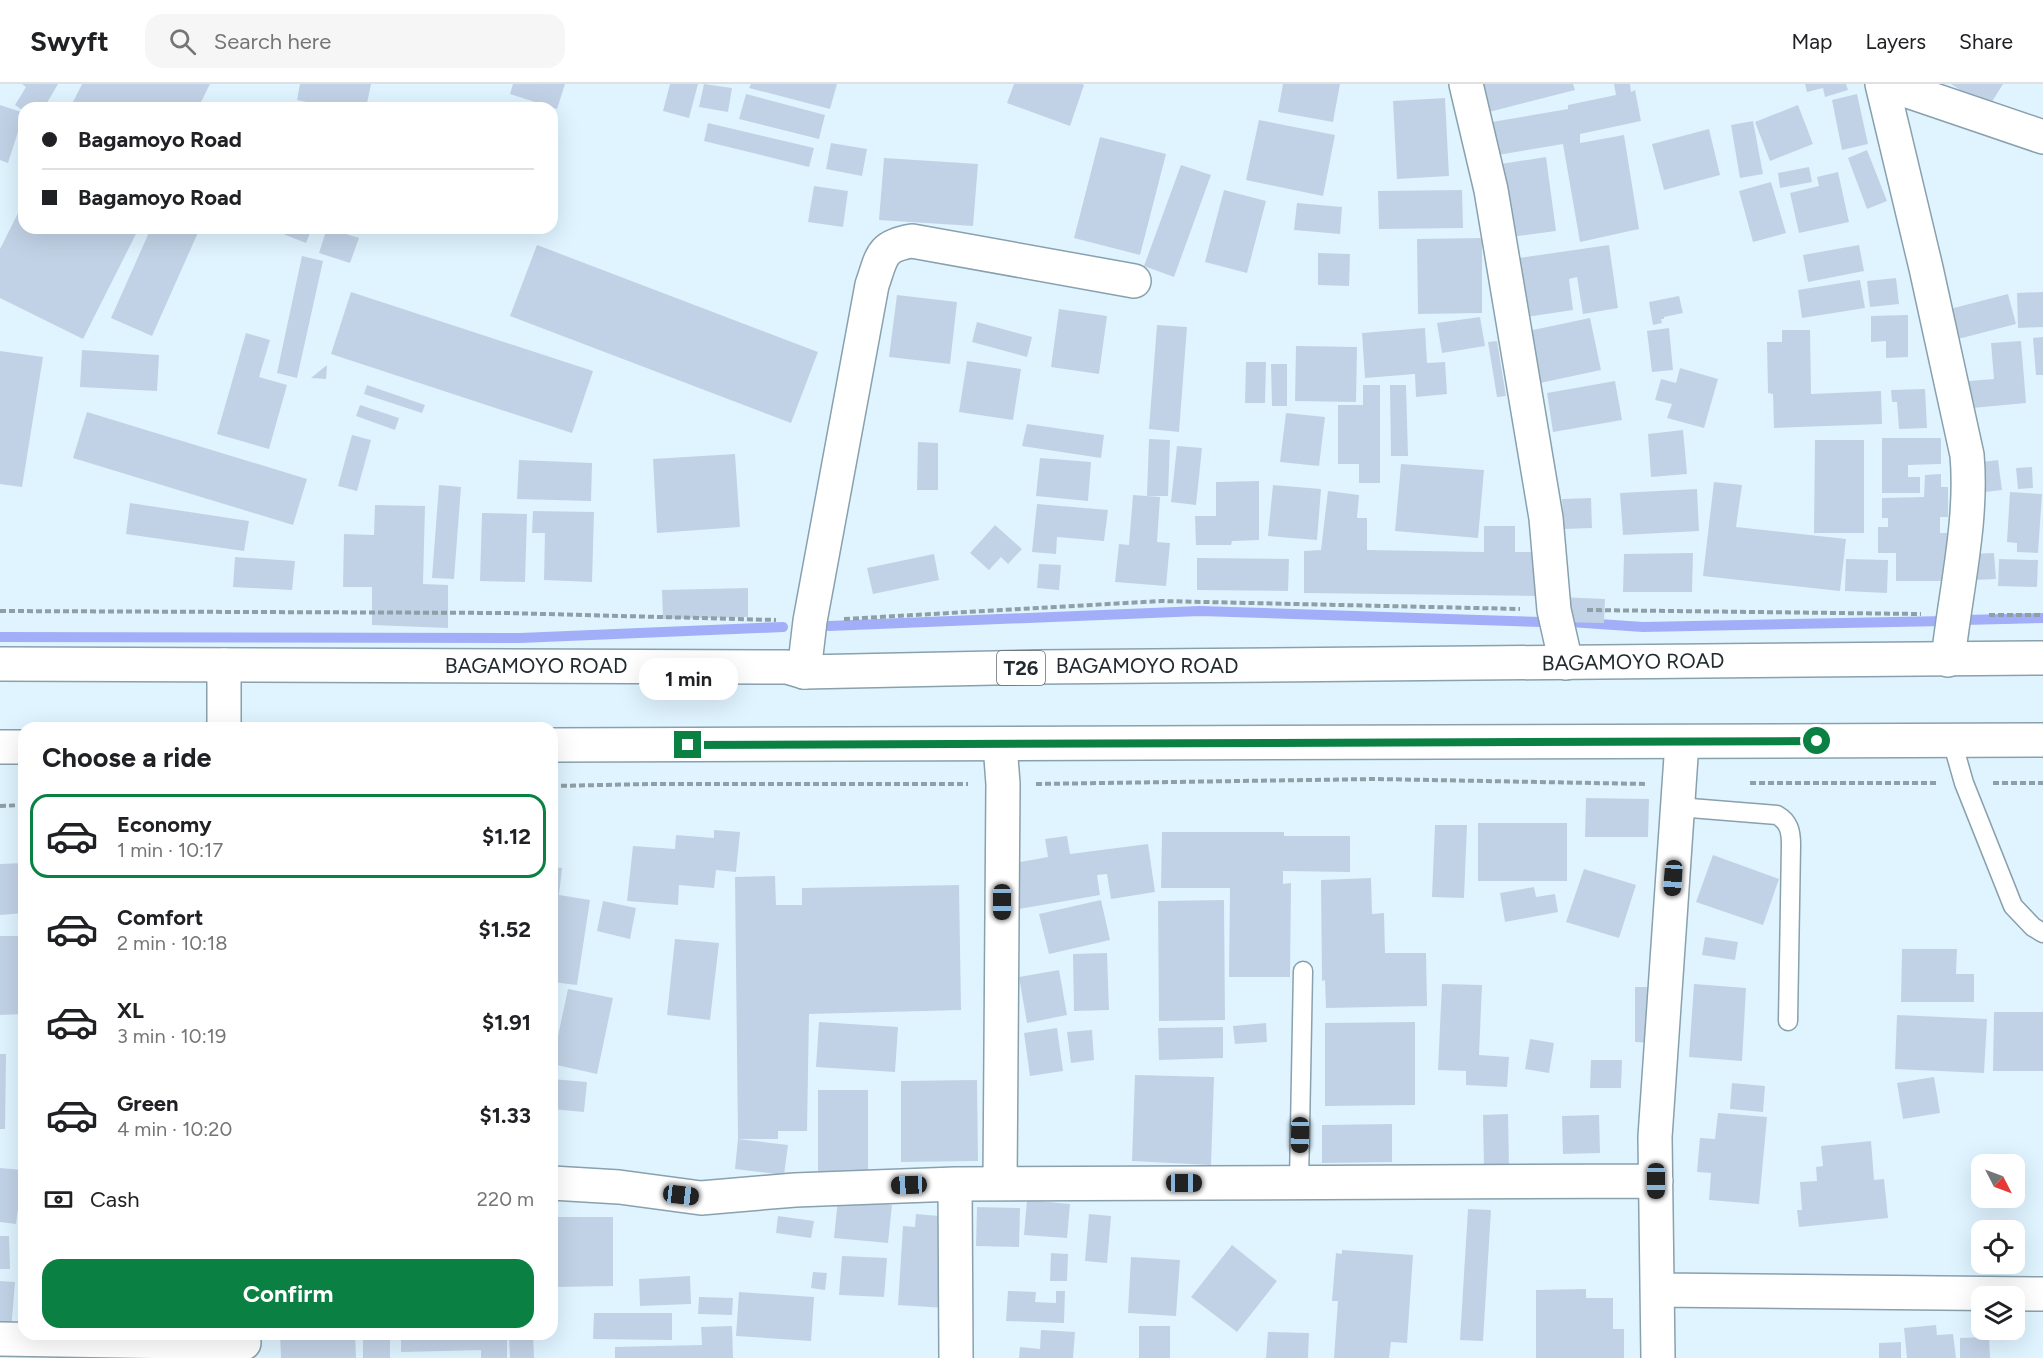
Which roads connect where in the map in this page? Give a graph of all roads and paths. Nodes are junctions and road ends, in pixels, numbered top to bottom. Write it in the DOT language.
graph roads {
  1 [pos="1466,84"];
  2 [pos="1882,84"];
  3 [pos="1887,84"];
  4 [pos="2043,137"];
  5 [pos="1134,281"];
  6 [pos="1554,610"];
  7 [pos="0,611"];
  8 [pos="1953,615"];
  9 [pos="2043,615"];
  10 [pos="810,621"];
  11 [pos="2043,658"];
  12 [pos="1948,660"];
  13 [pos="1566,663"];
  14 [pos="0,664"];
  15 [pos="224,665"];
  16 [pos="804,672"];
  17 [pos="224,722"];
  18 [pos="2043,740"];
  19 [pos="1952,741"];
  20 [pos="1682,742"];
  21 [pos="1000,744"];
  22 [pos="558,746"];
  23 [pos="0,747"];
  24 [pos="18,747"];
  25 [pos="1743,783"];
  26 [pos="1964,783"];
  27 [pos="2043,783"];
  28 [pos="1003,784"];
  29 [pos="558,786"];
  30 [pos="1679,796"];
  31 [pos="18,805"];
  32 [pos="0,806"];
  33 [pos="2043,933"];
  34 [pos="1303,972"];
  35 [pos="1788,1022"];
  36 [pos="1656,1181"];
  37 [pos="1299,1182"];
  38 [pos="558,1183"];
  39 [pos="1000,1183"];
  40 [pos="955,1184"];
  41 [pos="1657,1290"];
  42 [pos="2043,1294"];
  43 [pos="0,1339"];
  44 [pos="18,1339"];
  45 [pos="41,1340"];
  46 [pos="245,1345"];
  47 [pos="956,1358"];
  48 [pos="1658,1358"];
  1 -- 6 [label="main road"];
  2 -- 8 [label="main road"];
  3 -- 4 [label="main road"];
  5 -- 10 [label="main road"];
  6 -- 8 [label="path"];
  6 -- 10 [label="path"];
  6 -- 13 [label="main road"];
  7 -- 10 [label="path"];
  8 -- 9 [label="path"];
  8 -- 12 [label="main road"];
  10 -- 16 [label="main road"];
  11 -- 12 [label="main road, BAGAMOYO ROAD / T26"];
  12 -- 13 [label="main road, BAGAMOYO ROAD / T26"];
  13 -- 16 [label="main road, BAGAMOYO ROAD / T26"];
  14 -- 15 [label="main road, BAGAMOYO ROAD / T26"];
  15 -- 16 [label="main road, BAGAMOYO ROAD / T26"];
  15 -- 17 [label="main road"];
  18 -- 19 [label="main road"];
  19 -- 20 [label="main road"];
  19 -- 26 [label="lane"];
  20 -- 21 [label="main road"];
  20 -- 30 [label="main road"];
  21 -- 22 [label="main road"];
  21 -- 28 [label="main road"];
  23 -- 24 [label="main road"];
  25 -- 26 [label="path"];
  26 -- 27 [label="path"];
  26 -- 33 [label="lane"];
  28 -- 29 [label="path"];
  28 -- 30 [label="path"];
  28 -- 39 [label="main road"];
  30 -- 35 [label="lane"];
  30 -- 36 [label="main road"];
  31 -- 32 [label="path"];
  34 -- 37 [label="lane"];
  36 -- 37 [label="main road"];
  36 -- 41 [label="main road"];
  37 -- 39 [label="main road"];
  38 -- 40 [label="main road"];
  39 -- 40 [label="main road"];
  40 -- 47 [label="main road"];
  41 -- 42 [label="main road"];
  41 -- 48 [label="main road"];
  43 -- 44 [label="main road"];
  45 -- 46 [label="main road"];
}
